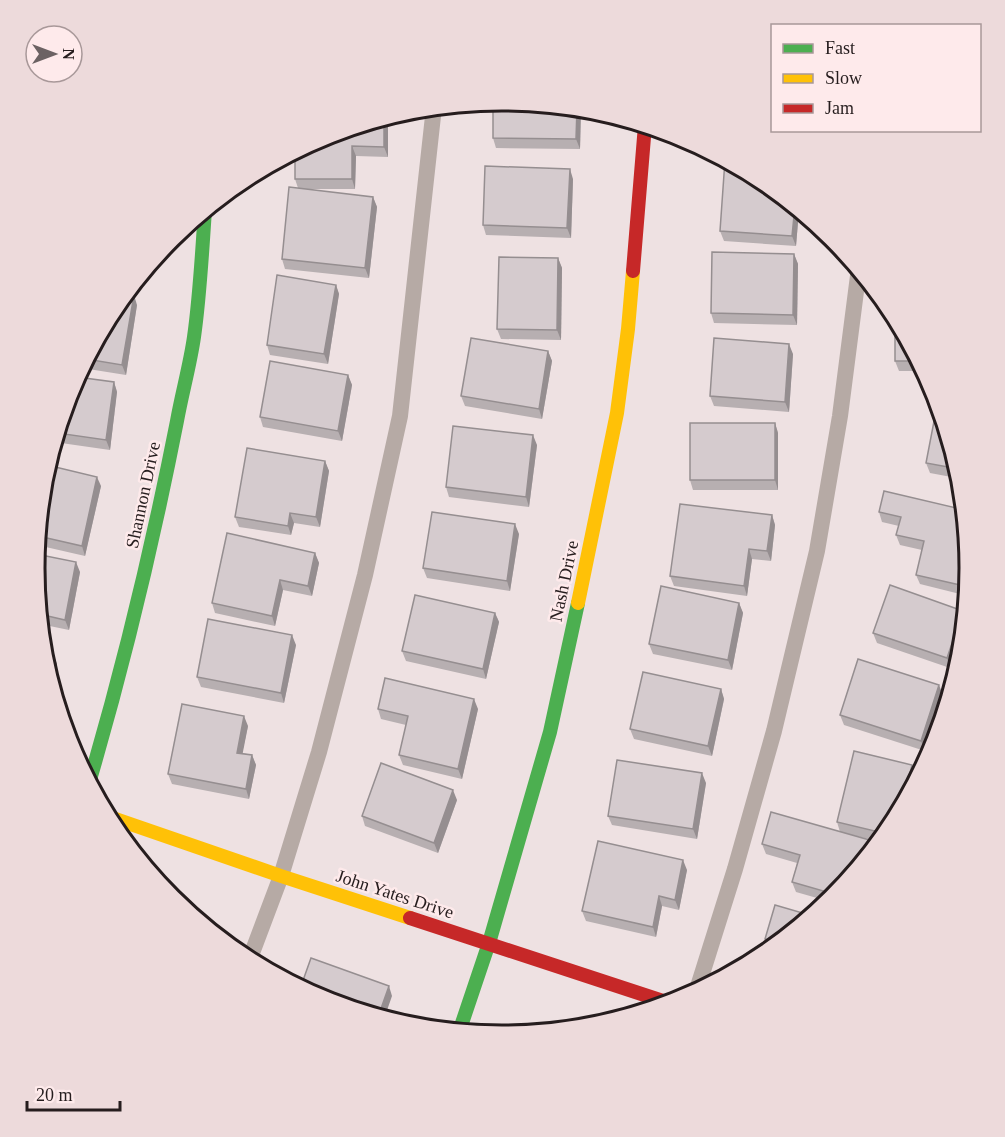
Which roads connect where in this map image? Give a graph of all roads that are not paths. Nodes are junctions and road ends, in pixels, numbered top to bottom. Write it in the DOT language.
graph roads {
  1 [pos="433,117"];
  2 [pos="644,133"];
  3 [pos="205,222"];
  4 [pos="857,281"];
  5 [pos="92,772"];
  6 [pos="121,821"];
  7 [pos="281,876"];
  8 [pos="489,943"];
  9 [pos="252,952"];
  10 [pos="700,981"];
  11 [pos="657,999"];
  12 [pos="462,1024"];
  1 -- 7 [label="lane"];
  2 -- 8 [label="street, Nash Drive"];
  3 -- 5 [label="street, Shannon Drive"];
  4 -- 10 [label="lane"];
  6 -- 7 [label="street, John Yates Drive"];
  7 -- 8 [label="street, John Yates Drive"];
  7 -- 9 [label="lane"];
  8 -- 11 [label="street, John Yates Drive"];
  8 -- 12 [label="street, Nash Drive"];
}
